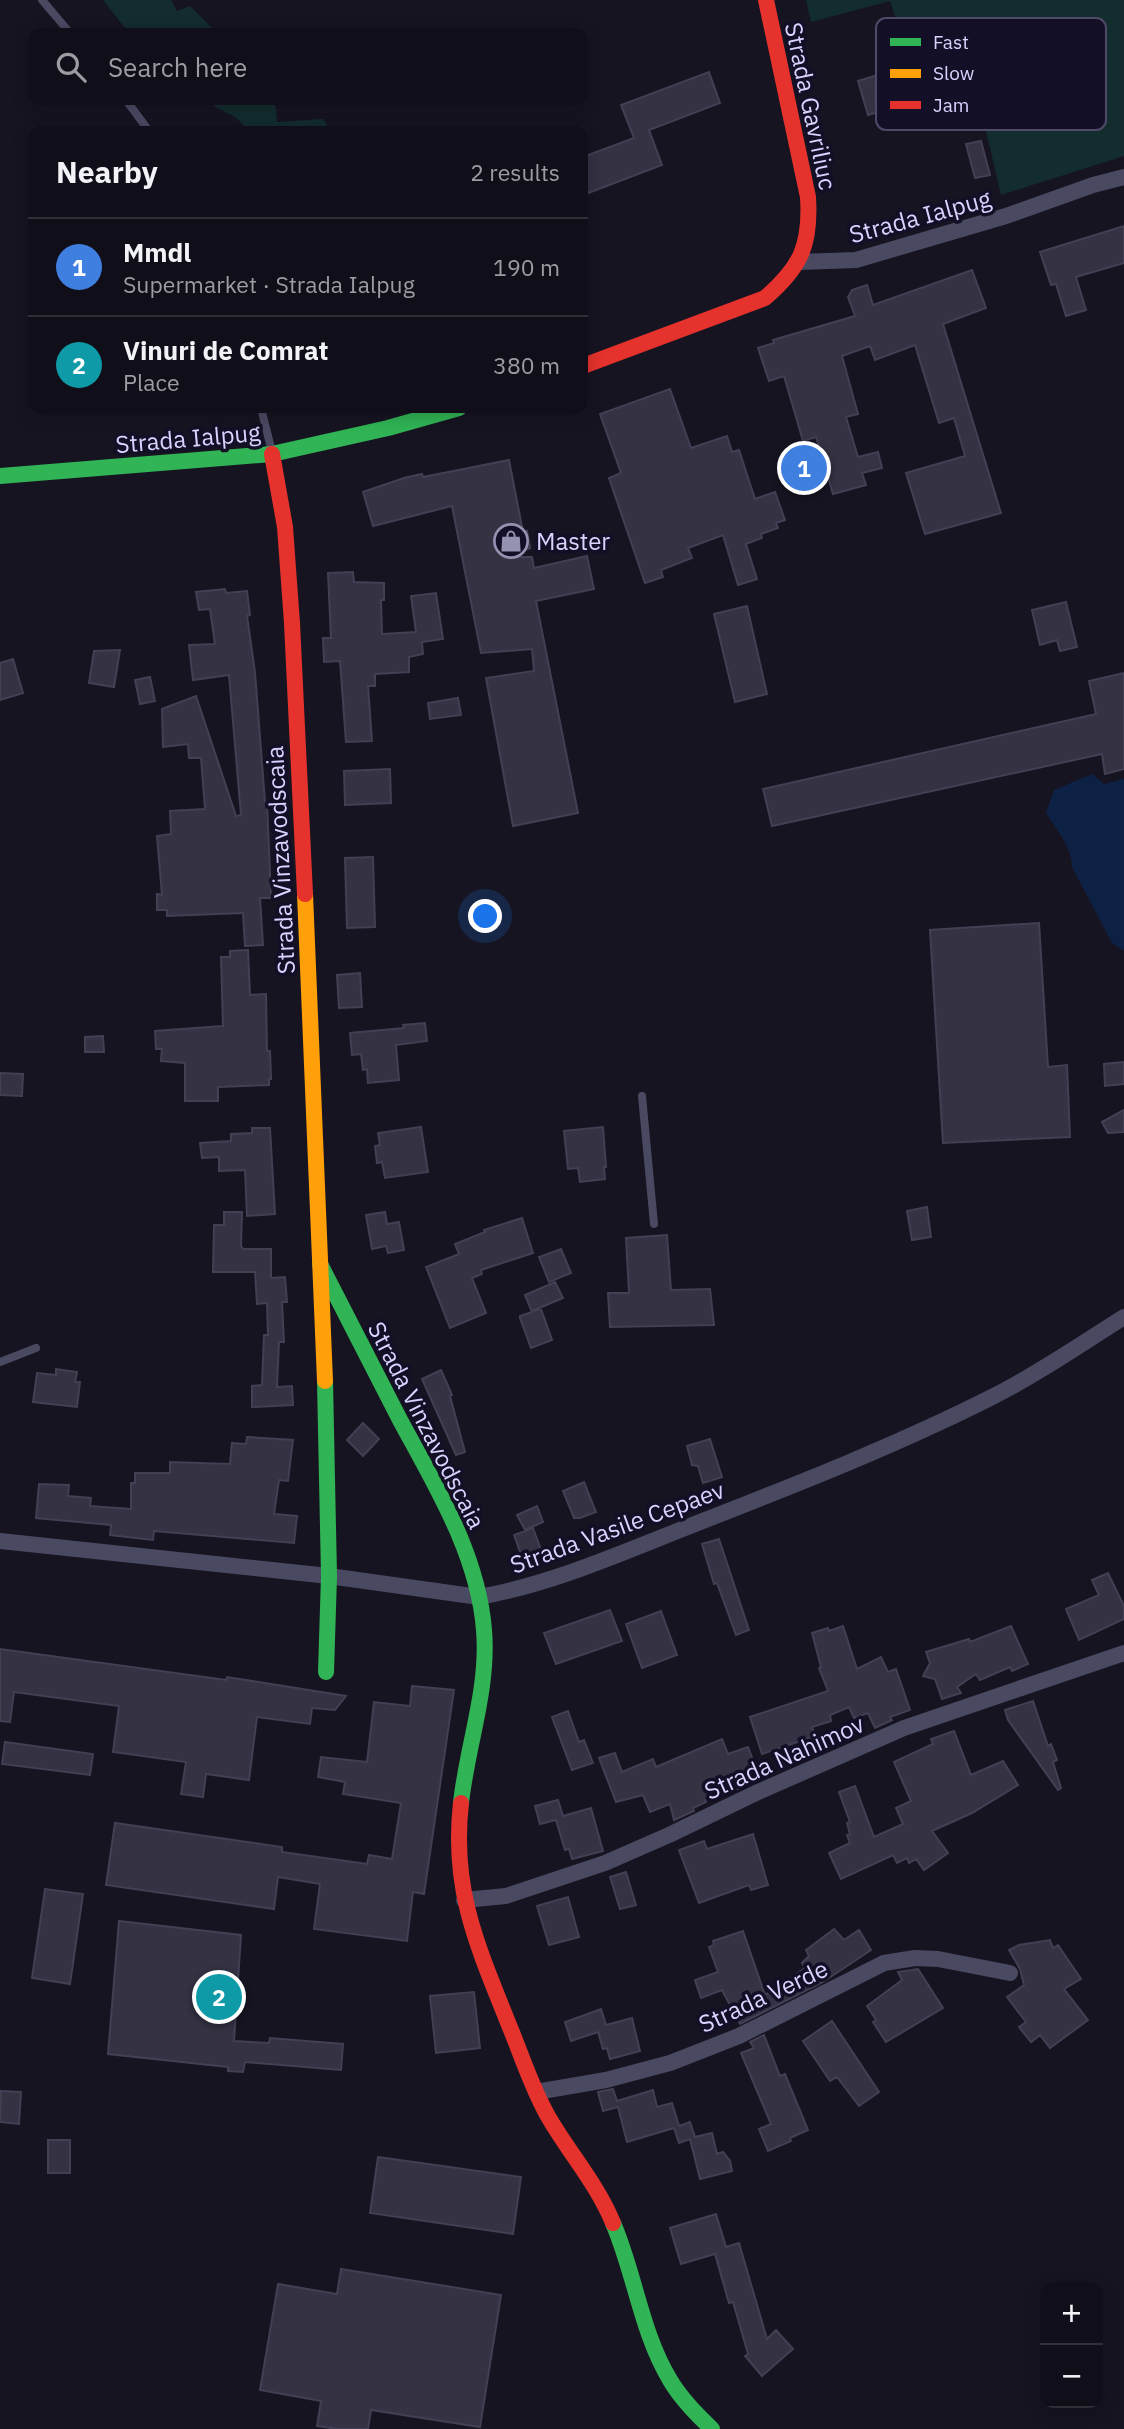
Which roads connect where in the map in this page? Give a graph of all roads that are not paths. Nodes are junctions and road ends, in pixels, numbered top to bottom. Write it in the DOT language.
graph roads {
  1 [pos="43,0"];
  2 [pos="766,0"];
  3 [pos="66,28"];
  4 [pos="130,105"];
  5 [pos="145,126"];
  6 [pos="1124,177"];
  7 [pos="799,262"];
  8 [pos="588,364"];
  9 [pos="262,413"];
  10 [pos="441,413"];
  11 [pos="272,454"];
  12 [pos="0,476"];
  13 [pos="642,1096"];
  14 [pos="654,1224"];
  15 [pos="320,1265"];
  16 [pos="1124,1317"];
  17 [pos="36,1348"];
  18 [pos="0,1362"];
  19 [pos="0,1541"];
  20 [pos="329,1576"];
  21 [pos="479,1597"];
  22 [pos="1124,1653"];
  23 [pos="326,1672"];
  24 [pos="464,1900"];
  25 [pos="1010,1973"];
  26 [pos="536,2092"];
  27 [pos="712,2429"];
  1 -- 3 [label="lane"];
  2 -- 7 [label="street, Strada Gavriliuc"];
  4 -- 5 [label="lane"];
  6 -- 7 [label="street, Strada Ialpug"];
  7 -- 8 [label="street"];
  9 -- 11 [label="lane"];
  10 -- 11 [label="street, Strada Ialpug"];
  11 -- 12 [label="street, Strada Ialpug"];
  11 -- 15 [label="street, Strada Vinzavodscaia"];
  13 -- 14 [label="lane"];
  15 -- 20 [label="street, Strada Vinzavodscaia"];
  15 -- 21 [label="street, Strada Vinzavodscaia"];
  16 -- 21 [label="street, Strada Vasile Cepaev"];
  17 -- 18 [label="lane"];
  19 -- 20 [label="street, Strada Vasile Cepaev"];
  20 -- 21 [label="street, Strada Vasile Cepaev"];
  20 -- 23 [label="street, Strada Vinzavodscaia"];
  21 -- 24 [label="street, Strada Vinzavodscaia"];
  22 -- 24 [label="street, Strada Nahimov"];
  24 -- 26 [label="street, Strada Vinzavodscaia"];
  25 -- 26 [label="street, Strada Verde"];
  26 -- 27 [label="street, Strada Vinzavodscaia"];
}
